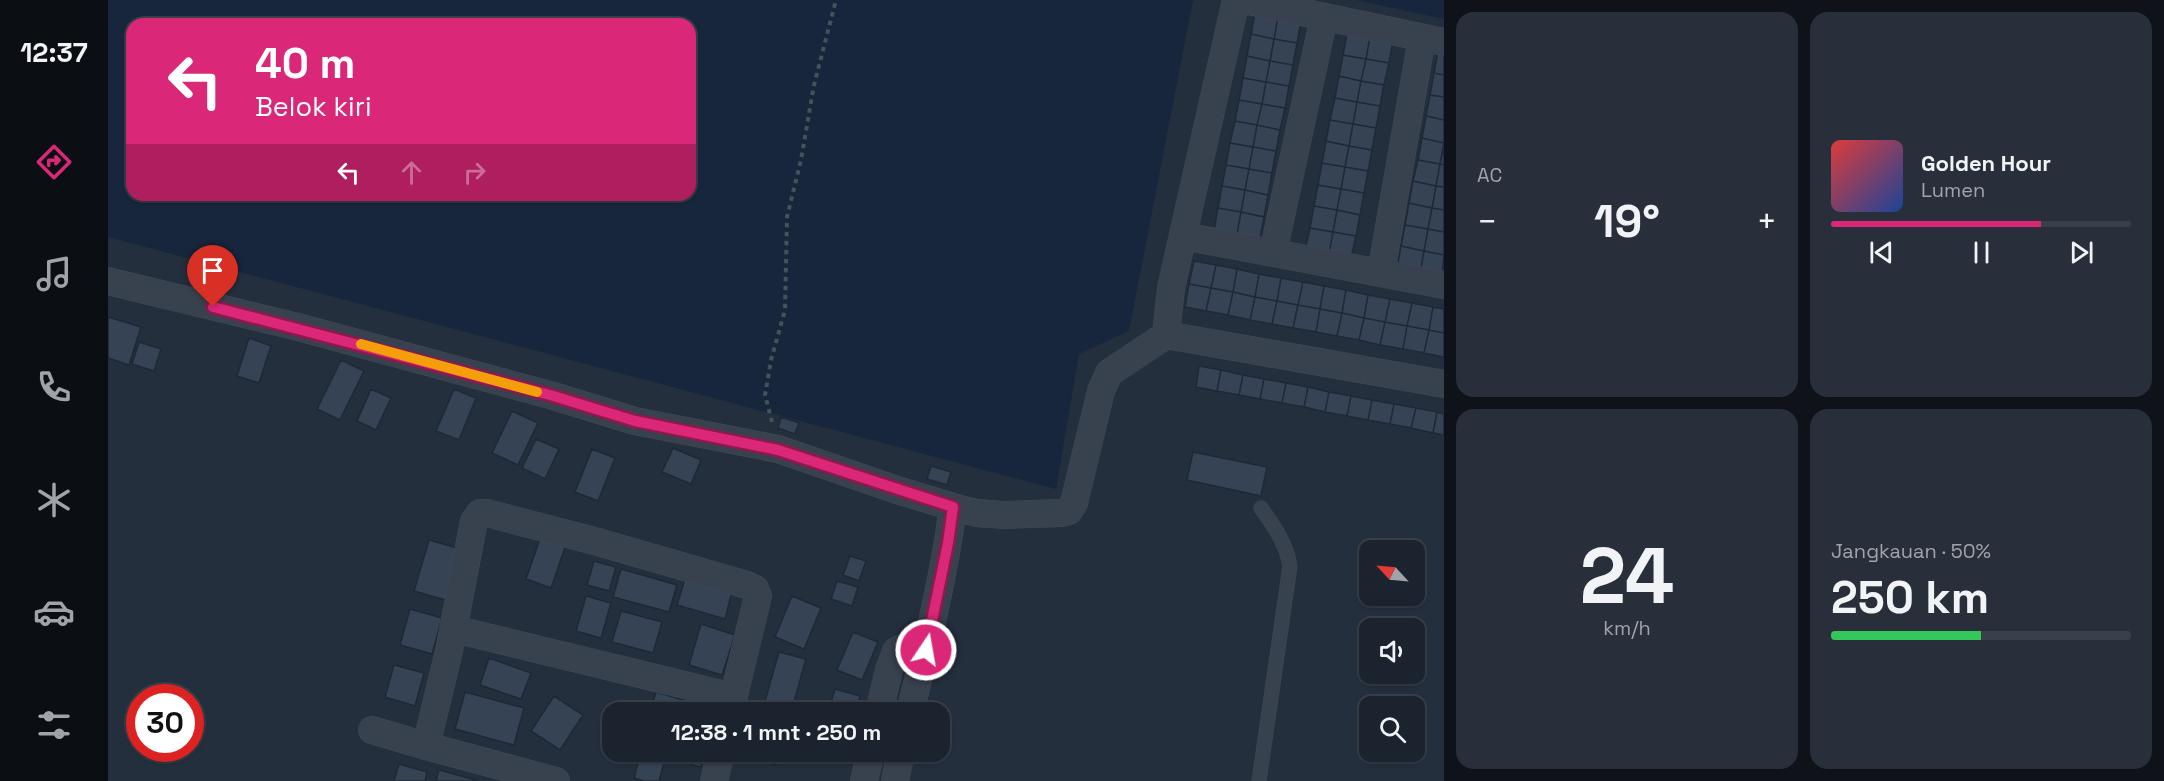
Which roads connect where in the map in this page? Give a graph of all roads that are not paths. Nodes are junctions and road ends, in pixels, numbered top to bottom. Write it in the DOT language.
graph roads {
  1 [pos="1236,0"];
  2 [pos="1244,0"];
  3 [pos="1324,17"];
  4 [pos="1433,40"];
  5 [pos="1183,236"];
  6 [pos="1273,253"];
  7 [pos="1381,273"];
  8 [pos="108,281"];
  9 [pos="1444,285"];
  10 [pos="1166,335"];
  11 [pos="1444,384"];
  12 [pos="953,507"];
  13 [pos="1262,508"];
  14 [pos="453,629"];
  15 [pos="917,648"];
  16 [pos="721,702"];
  17 [pos="733,702"];
  18 [pos="881,702"];
  19 [pos="911,702"];
  20 [pos="372,730"];
  21 [pos="426,746"];
  22 [pos="719,762"];
  23 [pos="869,762"];
  24 [pos="899,762"];
  25 [pos="556,781"];
  26 [pos="714,781"];
  27 [pos="864,781"];
  28 [pos="895,781"];
  29 [pos="1259,781"];
  1 -- 5 [label="street"];
  2 -- 3 [label="street"];
  3 -- 4 [label="street"];
  3 -- 6 [label="street"];
  4 -- 7 [label="street"];
  5 -- 6 [label="street"];
  5 -- 10 [label="street"];
  6 -- 7 [label="street"];
  7 -- 9 [label="street"];
  8 -- 12 [label="street"];
  10 -- 11 [label="street"];
  10 -- 12 [label="street"];
  12 -- 15 [label="street"];
  13 -- 29 [label="lane"];
  14 -- 16 [label="street"];
  14 -- 17 [label="street"];
  14 -- 21 [label="street"];
  15 -- 18 [label="street"];
  15 -- 19 [label="street"];
  20 -- 21 [label="street"];
  21 -- 25 [label="street"];
  22 -- 26 [label="street"];
  23 -- 27 [label="street"];
  24 -- 28 [label="street"];
}
